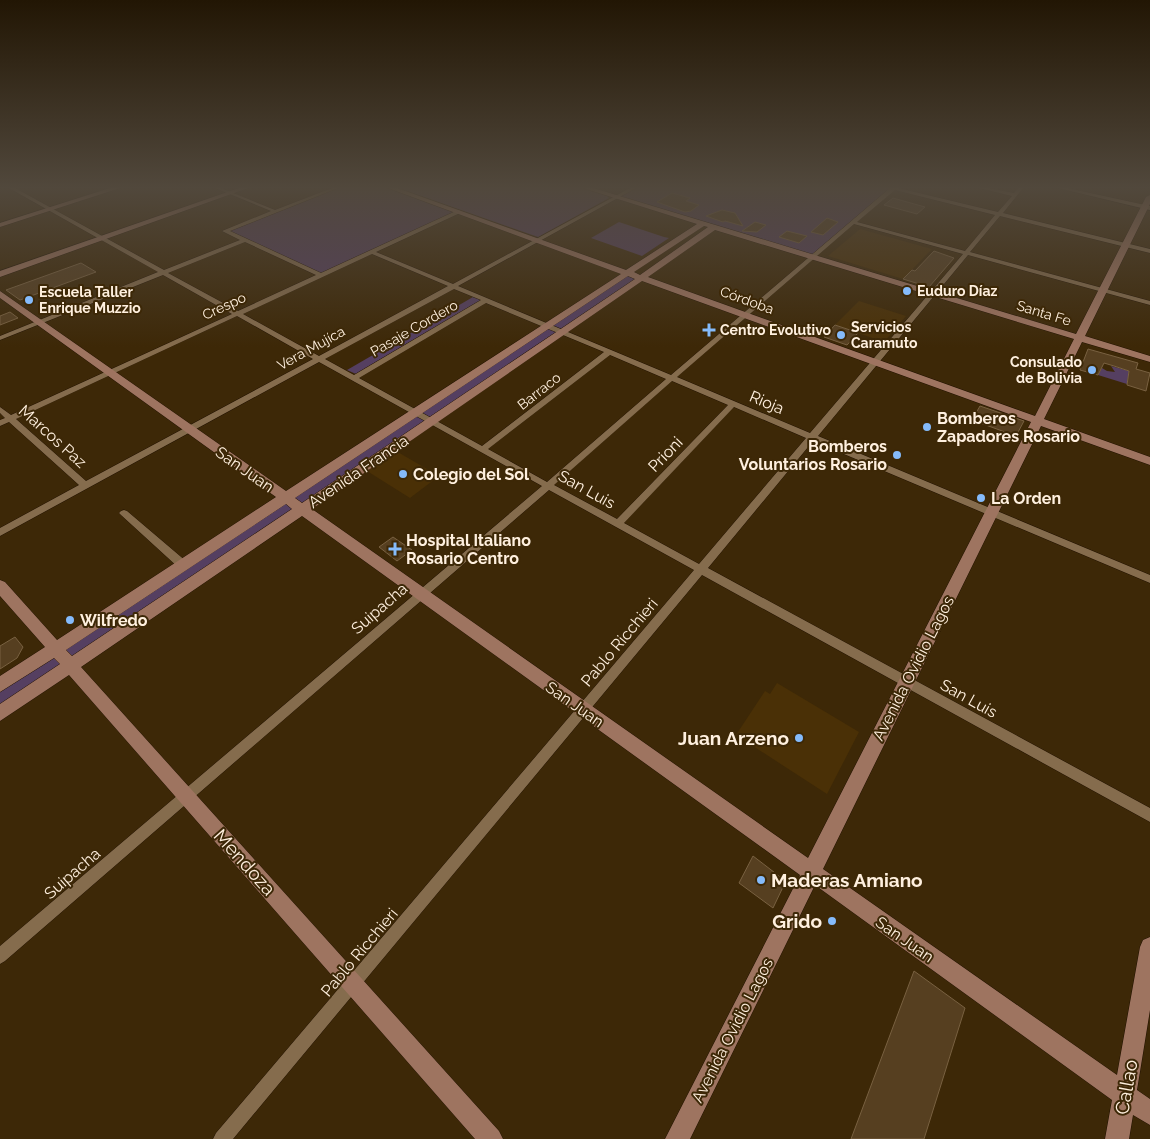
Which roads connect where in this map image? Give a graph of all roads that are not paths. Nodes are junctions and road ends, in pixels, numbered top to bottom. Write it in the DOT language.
graph roads {
  1 [pos="95,241"];
  2 [pos="105,241"];
  3 [pos="242,241"];
  4 [pos="248,241"];
  5 [pos="395,241"];
  6 [pos="535,241"];
  7 [pos="540,241"];
  8 [pos="676,241"];
  9 [pos="694,241"];
  10 [pos="760,241"];
  11 [pos="831,241"];
  12 [pos="923,241"];
  13 [pos="976,241"];
  14 [pos="1109,241"];
  15 [pos="1127,241"];
  16 [pos="1125,245"];
  17 [pos="1150,251"];
  18 [pos="372,252"];
  19 [pos="966,253"];
  20 [pos="812,257"];
  21 [pos="163,273"];
  22 [pos="628,273"];
  23 [pos="0,274"];
  24 [pos="321,275"];
  25 [pos="641,278"];
  26 [pos="453,286"];
  27 [pos="1102,290"];
  28 [pos="932,293"];
  29 [pos="0,294"];
  30 [pos="486,300"];
  31 [pos="1150,304"];
  32 [pos="238,314"];
  33 [pos="743,314"];
  34 [pos="40,322"];
  35 [pos="548,327"];
  36 [pos="563,333"];
  37 [pos="1078,337"];
  38 [pos="0,338"];
  39 [pos="609,352"];
  40 [pos="319,359"];
  41 [pos="1150,359"];
  42 [pos="875,362"];
  43 [pos="111,372"];
  44 [pos="354,378"];
  45 [pos="671,378"];
  46 [pos="733,404"];
  47 [pos="0,409"];
  48 [pos="416,412"];
  49 [pos="11,418"];
  50 [pos="432,420"];
  51 [pos="1037,420"];
  52 [pos="0,424"];
  53 [pos="190,429"];
  54 [pos="812,437"];
  55 [pos="483,449"];
  56 [pos="1150,461"];
  57 [pos="86,486"];
  58 [pos="548,486"];
  59 [pos="286,498"];
  60 [pos="302,509"];
  61 [pos="991,512"];
  62 [pos="124,513"];
  63 [pos="618,524"];
  64 [pos="0,532"];
  65 [pos="183,565"];
  66 [pos="701,569"];
  67 [pos="1150,579"];
  68 [pos="0,586"];
  69 [pos="420,594"];
  70 [pos="56,648"];
  71 [pos="71,665"];
  72 [pos="906,682"];
  73 [pos="0,685"];
  74 [pos="583,710"];
  75 [pos="0,713"];
  76 [pos="186,796"];
  77 [pos="1150,815"];
  78 [pos="811,872"];
  79 [pos="1150,947"];
  80 [pos="0,956"];
  81 [pos="353,984"];
  82 [pos="1125,1095"];
  83 [pos="1150,1114"];
  84 [pos="222,1139"];
  85 [pos="491,1139"];
  86 [pos="677,1139"];
  87 [pos="1117,1139"];
  1 -- 23 [label="main road"];
  2 -- 21 [label="street, San Luis"];
  3 -- 21 [label="street"];
  4 -- 24 [label="street"];
  5 -- 18 [label="street, Crespo"];
  6 -- 26 [label="street, Vera Mujíca"];
  7 -- 22 [label="main road, Córdoba"];
  8 -- 22 [label="main road, Avenida Francia"];
  9 -- 25 [label="main road, Avenida Francia"];
  10 -- 20 [label="main road, Santa Fe"];
  11 -- 20 [label="street, Suipacha"];
  12 -- 19 [label="street"];
  13 -- 19 [label="street, Pablo Ricchieri"];
  14 -- 16 [label="street"];
  15 -- 16 [label="main road, Avenida Ovidio Lagos"];
  16 -- 17 [label="street"];
  16 -- 27 [label="main road, Avenida Ovidio Lagos"];
  18 -- 24 [label="street, Crespo"];
  18 -- 26 [label="street, Rioja"];
  19 -- 27 [label="street"];
  19 -- 28 [label="street, Pablo Ricchieri"];
  20 -- 28 [label="main road, Santa Fe"];
  20 -- 33 [label="street, Suipacha"];
  21 -- 32 [label="street, San Luis"];
  21 -- 34 [label="street"];
  22 -- 25 [label="main road, Córdoba"];
  22 -- 35 [label="main road, Avenida Francia"];
  24 -- 32 [label="street, Crespo"];
  25 -- 33 [label="main road, Córdoba"];
  25 -- 36 [label="main road, Avenida Francia"];
  26 -- 30 [label="street, Rioja"];
  26 -- 40 [label="street, Vera Mujíca"];
  27 -- 31 [label="street"];
  27 -- 37 [label="main road, Avenida Ovidio Lagos"];
  28 -- 37 [label="main road, Santa Fe"];
  28 -- 42 [label="street, Pablo Ricchieri"];
  29 -- 34 [label="main road, San Juan"];
  30 -- 35 [label="street, Rioja"];
  30 -- 44 [label="street, Pasaje Cordero"];
  32 -- 40 [label="street, San Luis"];
  32 -- 43 [label="street, Crespo"];
  33 -- 42 [label="main road, Córdoba"];
  33 -- 45 [label="street, Suipacha"];
  34 -- 38 [label="street"];
  34 -- 43 [label="main road, San Juan"];
  35 -- 36 [label="street, Rioja"];
  35 -- 48 [label="main road, Avenida Francia"];
  36 -- 39 [label="street, Rioja"];
  36 -- 50 [label="main road, Avenida Francia"];
  37 -- 41 [label="main road, Santa Fe"];
  37 -- 51 [label="main road, Avenida Ovidio Lagos"];
  39 -- 45 [label="street, Rioja"];
  39 -- 55 [label="street, Barraco"];
  40 -- 44 [label="street, San Luis"];
  40 -- 53 [label="street, Vera Mujíca"];
  42 -- 51 [label="main road, Córdoba"];
  42 -- 54 [label="street, Pablo Ricchieri"];
  43 -- 49 [label="street, Crespo"];
  43 -- 53 [label="main road, San Juan"];
  44 -- 48 [label="street, San Luis"];
  45 -- 46 [label="street, Rioja"];
  45 -- 58 [label="street, Suipacha"];
  46 -- 54 [label="street, Rioja"];
  46 -- 63 [label="street, Prioni"];
  47 -- 49 [label="street, Marcos Paz"];
  48 -- 50 [label="street, San Luis"];
  48 -- 59 [label="main road, Avenida Francia"];
  49 -- 52 [label="street, Crespo"];
  49 -- 57 [label="street, Marcos Paz"];
  50 -- 55 [label="street, San Luis"];
  50 -- 60 [label="main road, Avenida Francia"];
  51 -- 56 [label="main road, Córdoba"];
  51 -- 61 [label="main road, Avenida Ovidio Lagos"];
  53 -- 57 [label="street, Vera Mujíca"];
  53 -- 59 [label="main road, San Juan"];
  54 -- 61 [label="street, Rioja"];
  54 -- 66 [label="street, Pablo Ricchieri"];
  55 -- 58 [label="street, San Luis"];
  57 -- 64 [label="street, Vera Mujíca"];
  58 -- 63 [label="street, San Luis"];
  58 -- 69 [label="street, Suipacha"];
  59 -- 60 [label="main road, San Juan"];
  59 -- 65 [label="main road, Avenida Francia"];
  60 -- 69 [label="main road, San Juan"];
  60 -- 71 [label="main road, Avenida Francia"];
  61 -- 67 [label="street, Rioja"];
  61 -- 72 [label="main road, Avenida Ovidio Lagos"];
  62 -- 65 [label="street"];
  63 -- 66 [label="street, San Luis"];
  65 -- 70 [label="main road, Avenida Francia"];
  66 -- 72 [label="street, San Luis"];
  66 -- 74 [label="street, Pablo Ricchieri"];
  68 -- 70 [label="main road, Mendoza"];
  69 -- 74 [label="main road, San Juan"];
  69 -- 76 [label="street, Suipacha"];
  70 -- 71 [label="main road, Mendoza"];
  70 -- 73 [label="main road, Avenida Francia"];
  71 -- 75 [label="main road, Avenida Francia"];
  71 -- 76 [label="main road, Mendoza"];
  72 -- 77 [label="street, San Luis"];
  72 -- 78 [label="main road, Avenida Ovidio Lagos"];
  74 -- 78 [label="main road, San Juan"];
  74 -- 81 [label="street, Pablo Ricchieri"];
  76 -- 80 [label="street, Suipacha"];
  76 -- 81 [label="main road, Mendoza"];
  78 -- 82 [label="main road, San Juan"];
  78 -- 86 [label="main road, Avenida Ovidio Lagos"];
  79 -- 82 [label="main road, Callao"];
  81 -- 84 [label="street, Pablo Ricchieri"];
  81 -- 85 [label="main road, Mendoza"];
  82 -- 83 [label="main road, San Juan"];
  82 -- 87 [label="main road, Callao"];
}
